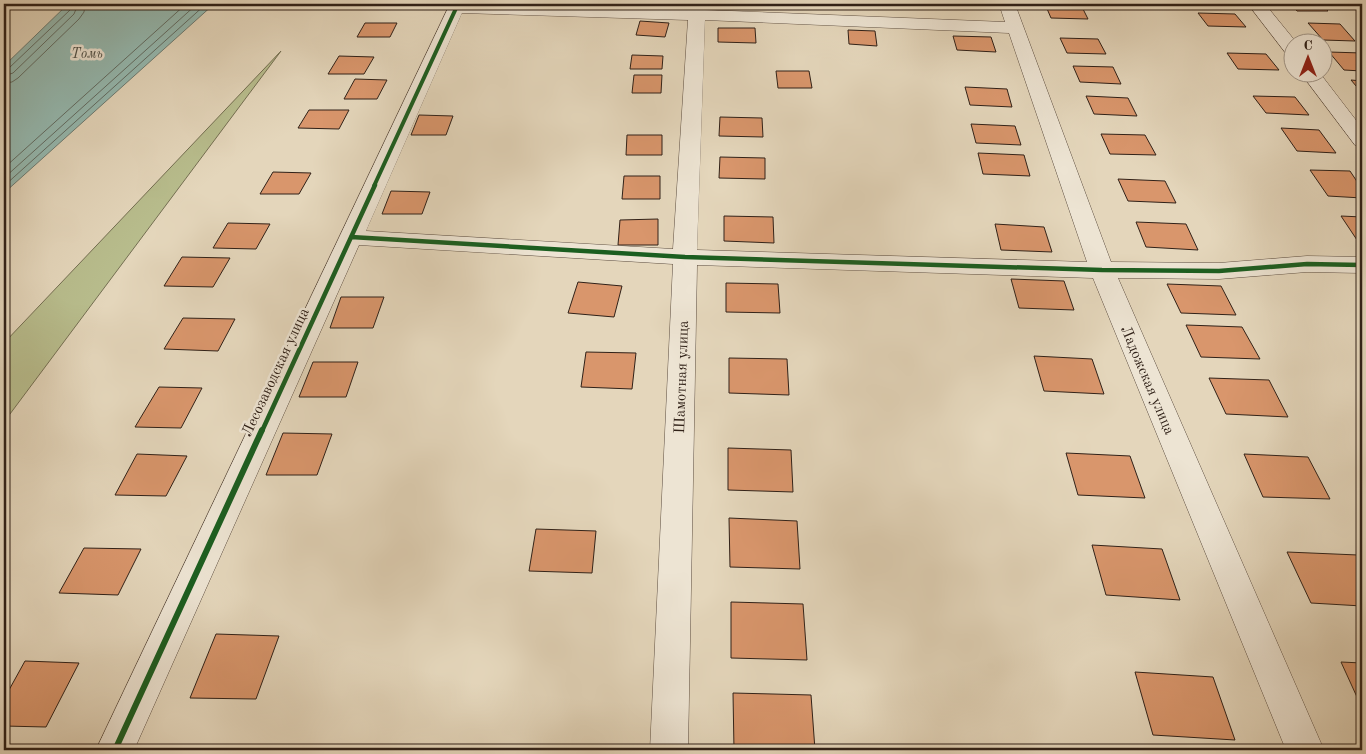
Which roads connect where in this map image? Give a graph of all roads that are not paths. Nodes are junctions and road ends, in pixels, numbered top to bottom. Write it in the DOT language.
graph roads {
  1 [pos="1256,4"];
  2 [pos="457,6"];
  3 [pos="696,9"];
  4 [pos="1010,16"];
  5 [pos="1284,39"];
  6 [pos="1317,82"];
  7 [pos="1362,141"];
  8 [pos="351,237"];
  9 [pos="685,258"];
  10 [pos="1362,265"];
  11 [pos="1102,270"];
  12 [pos="115,750"];
  13 [pos="669,750"];
  14 [pos="1305,750"];
  1 -- 5 [label="street"];
  2 -- 3 [label="street"];
  2 -- 8 [label="street, Лесозаводская улица"];
  3 -- 4 [label="street"];
  3 -- 9 [label="street, Шамотная улица"];
  4 -- 11 [label="street, Ладожская улица"];
  6 -- 7 [label="street"];
  8 -- 9 [label="street"];
  8 -- 12 [label="street, Лесозаводская улица"];
  9 -- 11 [label="street"];
  9 -- 13 [label="street, Шамотная улица"];
  10 -- 11 [label="street"];
  11 -- 14 [label="street, Ладожская улица"];
}
